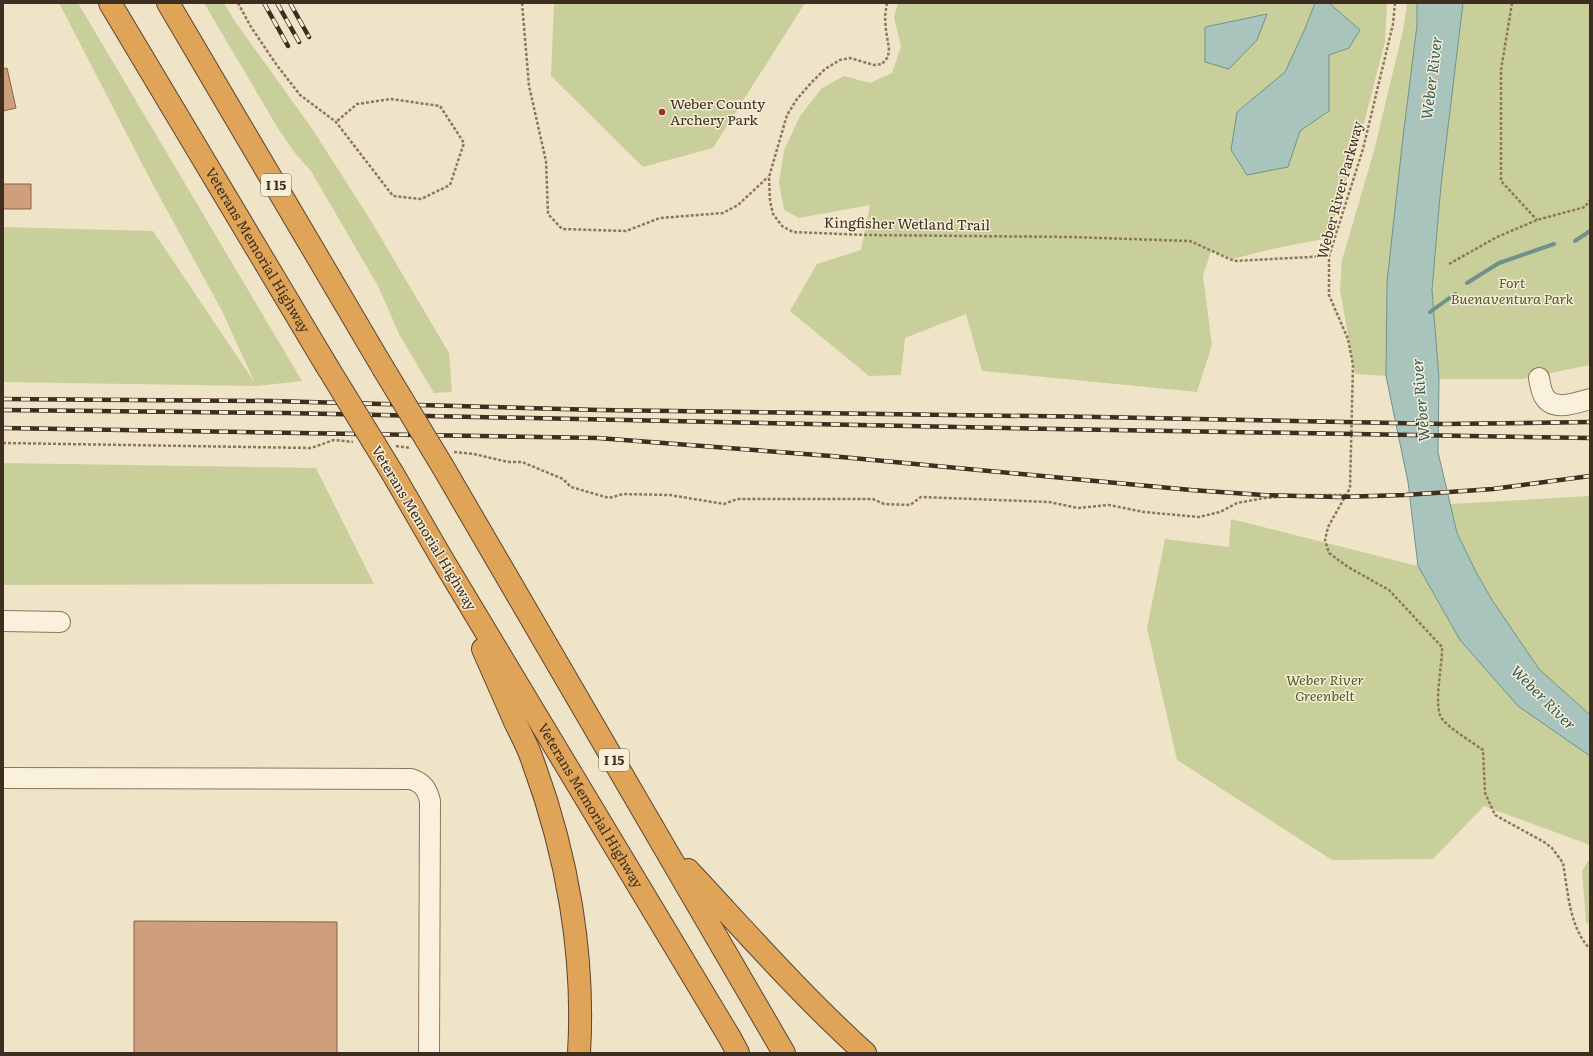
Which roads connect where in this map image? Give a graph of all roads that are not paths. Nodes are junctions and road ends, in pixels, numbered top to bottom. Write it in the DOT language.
graph roads {
  1 [pos="110,3"];
  2 [pos="168,3"];
  3 [pos="1539,378"];
  4 [pos="1590,399"];
  5 [pos="441,557"];
  6 [pos="3,621"];
  7 [pos="60,622"];
  8 [pos="3,778"];
  9 [pos="659,838"];
  10 [pos="429,1053"];
  11 [pos="579,1053"];
  12 [pos="738,1053"];
  13 [pos="784,1053"];
  14 [pos="865,1053"];
  1 -- 5 [label="highway, Veterans Memorial Highway, bridge"];
  2 -- 9 [label="highway, I 15, bridge"];
  3 -- 4 [label="street"];
  5 -- 11 [label="highway"];
  5 -- 12 [label="highway, Veterans Memorial Highway"];
  6 -- 7 [label="street"];
  8 -- 10 [label="street"];
  9 -- 13 [label="highway, I 15"];
  9 -- 14 [label="highway"];
}
